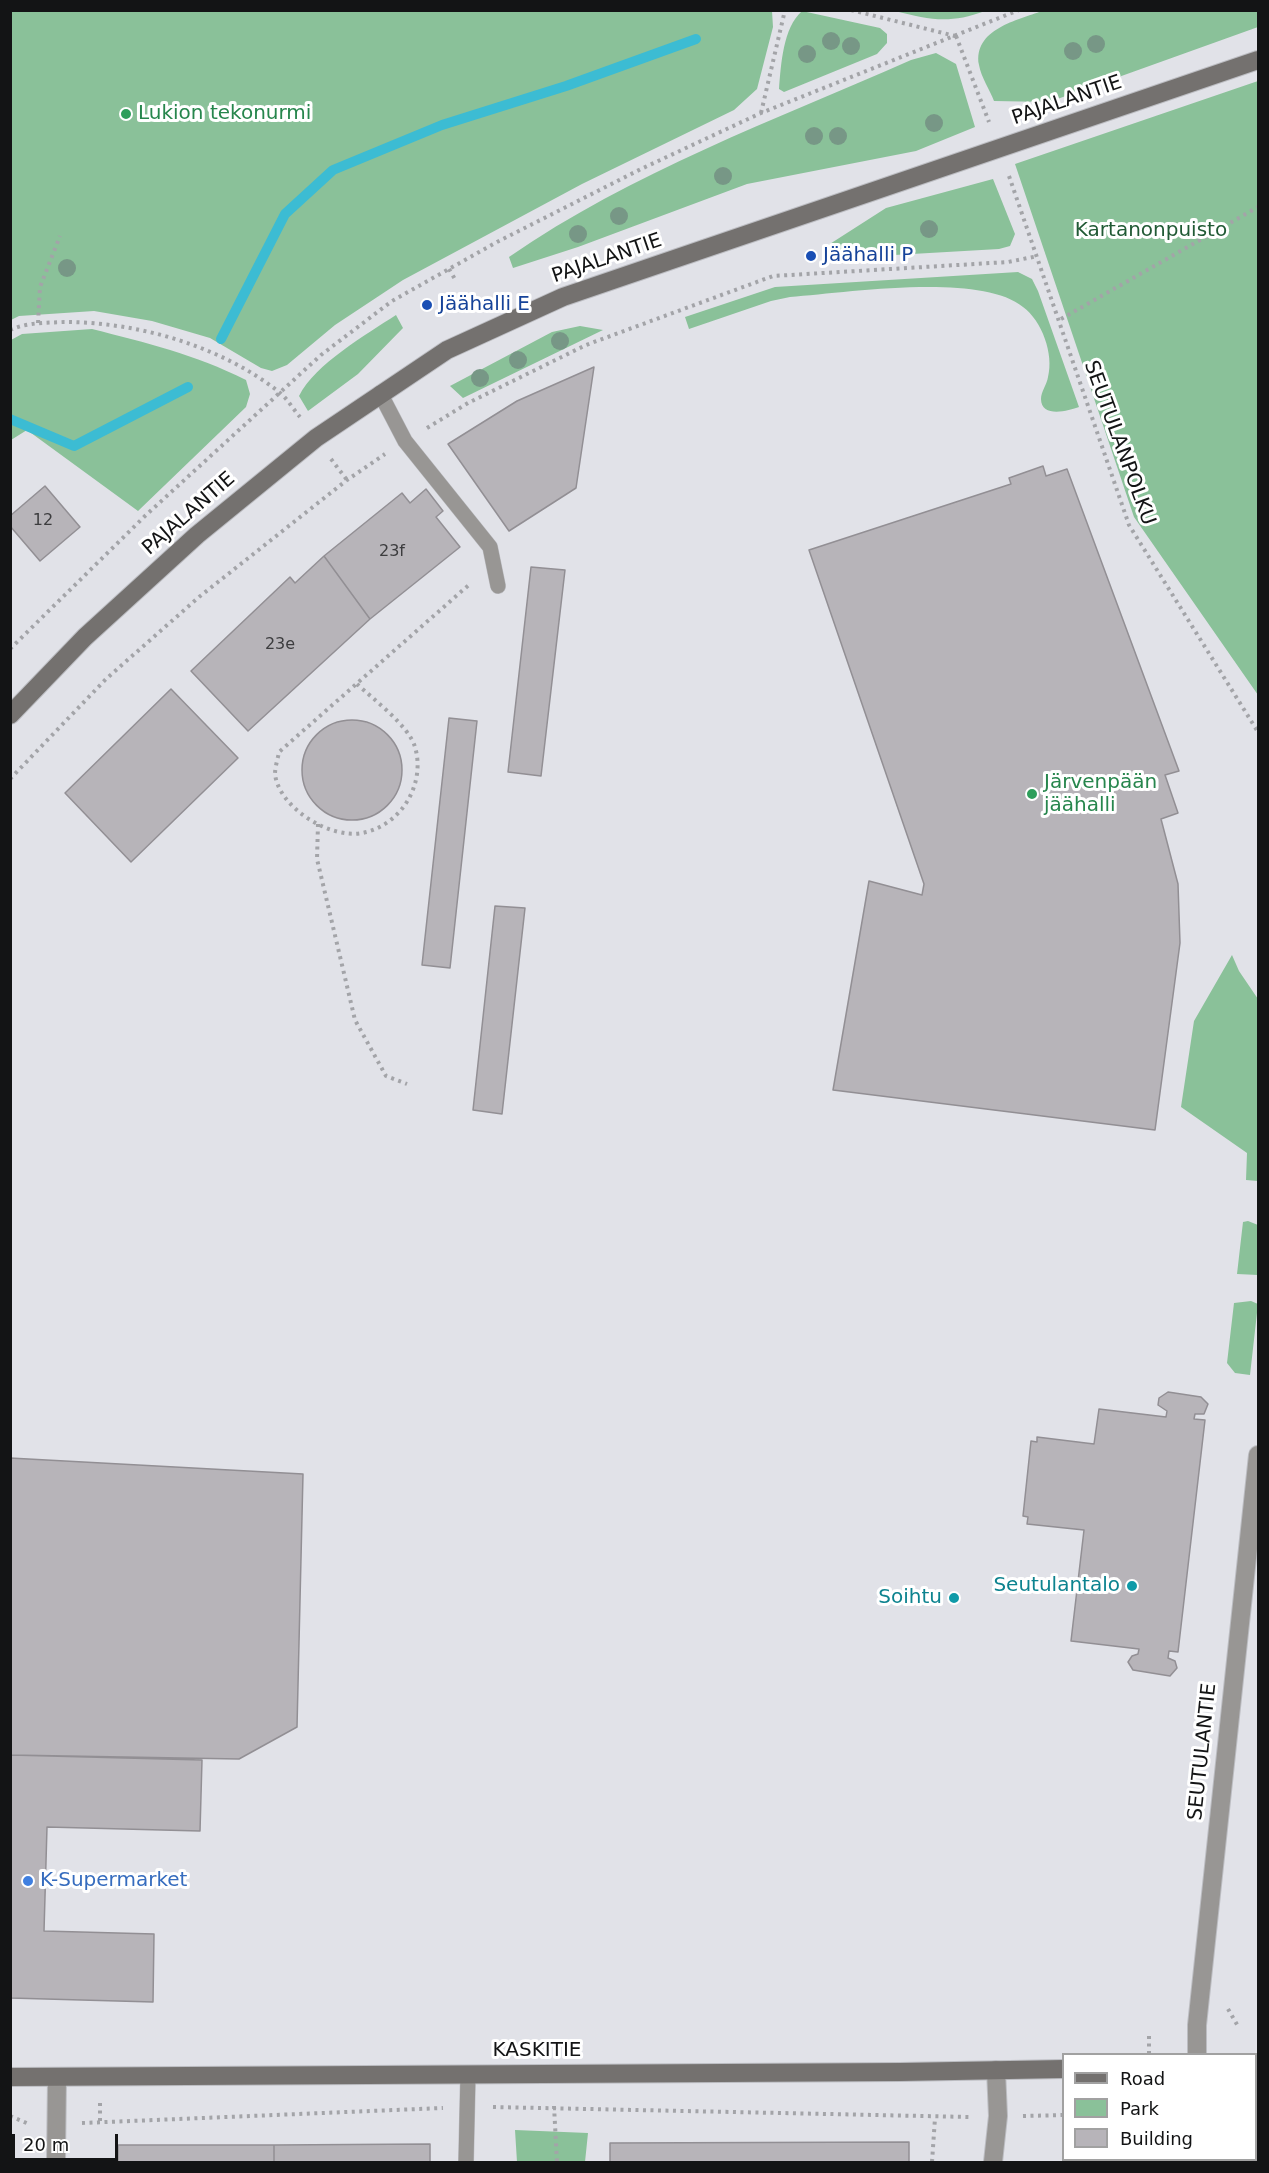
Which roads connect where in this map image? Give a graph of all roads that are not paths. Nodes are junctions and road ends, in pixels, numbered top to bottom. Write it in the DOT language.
graph roads {
  1 [pos="1258,60"];
  2 [pos="380,393"];
  3 [pos="498,586"];
  4 [pos="10,715"];
  5 [pos="1258,1455"];
  6 [pos="1197,2053"];
  7 [pos="1062,2068"];
  8 [pos="996,2070"];
  9 [pos="468,2074"];
  10 [pos="57,2077"];
  11 [pos="10,2078"];
  12 [pos="56,2163"];
  13 [pos="466,2163"];
  14 [pos="993,2163"];
  1 -- 2 [label="street, PAJALANTIE"];
  2 -- 3 [label="lane"];
  2 -- 4 [label="street, PAJALANTIE"];
  5 -- 6 [label="street, SEUTULANTIE"];
  7 -- 8 [label="street, KASKITIE"];
  8 -- 9 [label="street, KASKITIE"];
  8 -- 14 [label="street"];
  9 -- 10 [label="street, KASKITIE"];
  9 -- 13 [label="lane"];
  10 -- 11 [label="street, KASKITIE"];
  10 -- 12 [label="street"];
}
